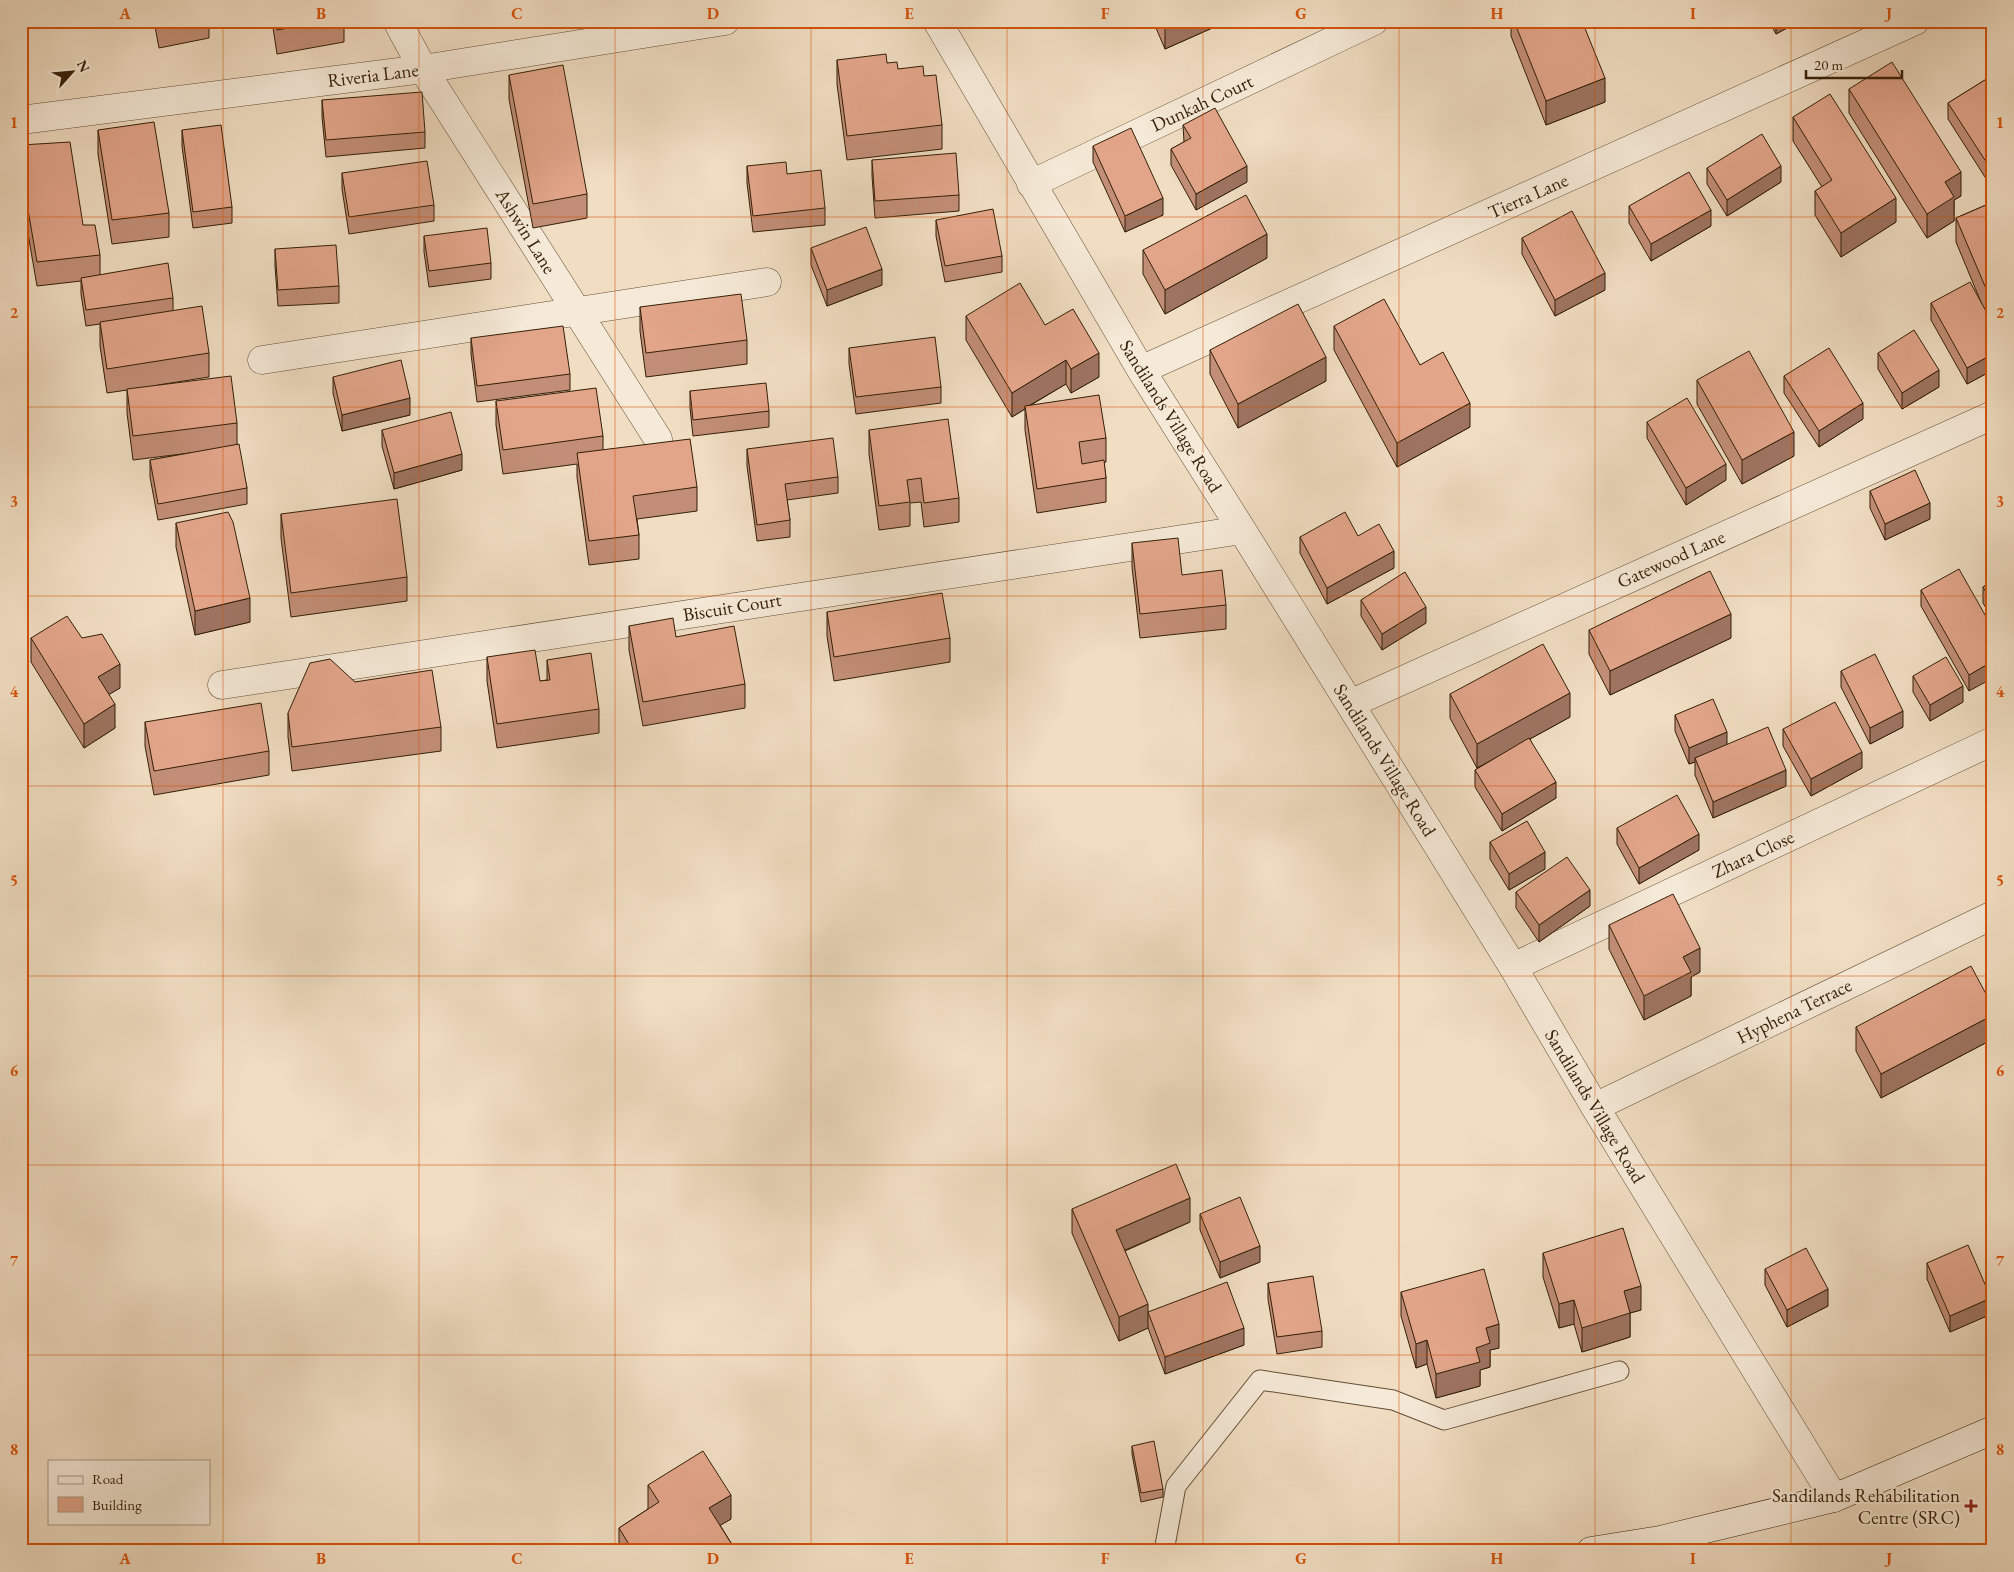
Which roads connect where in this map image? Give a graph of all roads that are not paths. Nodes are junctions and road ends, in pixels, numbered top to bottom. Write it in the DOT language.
graph roads {
  1 [pos="397,21"];
  2 [pos="724,21"];
  3 [pos="937,21"];
  4 [pos="1374,21"];
  5 [pos="1915,21"];
  6 [pos="423,68"];
  7 [pos="21,120"];
  8 [pos="1031,184"];
  9 [pos="767,282"];
  10 [pos="577,312"];
  11 [pos="262,360"];
  12 [pos="1141,370"];
  13 [pos="1993,415"];
  14 [pos="658,439"];
  15 [pos="1242,530"];
  16 [pos="222,685"];
  17 [pos="1350,704"];
  18 [pos="1993,741"];
  19 [pos="1993,915"];
  20 [pos="1513,967"];
  21 [pos="1595,1107"];
  22 [pos="1619,1370"];
  23 [pos="1993,1430"];
  24 [pos="1834,1498"];
  25 [pos="1164,1551"];
  26 [pos="1591,1551"];
  1 -- 6 [label="street, Ashwin Lane"];
  2 -- 6 [label="street, Riveria Lane"];
  3 -- 8 [label="street, Sandilands Village Road"];
  4 -- 8 [label="street, Dunkah Court"];
  5 -- 12 [label="street, Tierra Lane"];
  6 -- 7 [label="street, Riveria Lane"];
  6 -- 10 [label="street, Ashwin Lane"];
  8 -- 12 [label="street, Sandilands Village Road"];
  9 -- 10 [label="street"];
  10 -- 11 [label="street"];
  10 -- 14 [label="street, Ashwin Lane"];
  12 -- 15 [label="street, Sandilands Village Road"];
  13 -- 17 [label="street, Gatewood Lane"];
  15 -- 16 [label="street, Biscuit Court"];
  15 -- 17 [label="street, Sandilands Village Road"];
  17 -- 20 [label="street, Sandilands Village Road"];
  18 -- 20 [label="street, Zhara Close"];
  19 -- 21 [label="street, Hyphena Terrace"];
  20 -- 21 [label="street, Sandilands Village Road"];
  21 -- 24 [label="street, Sandilands Village Road"];
  22 -- 25 [label="lane"];
  23 -- 24 [label="street"];
  24 -- 26 [label="street"];
}
